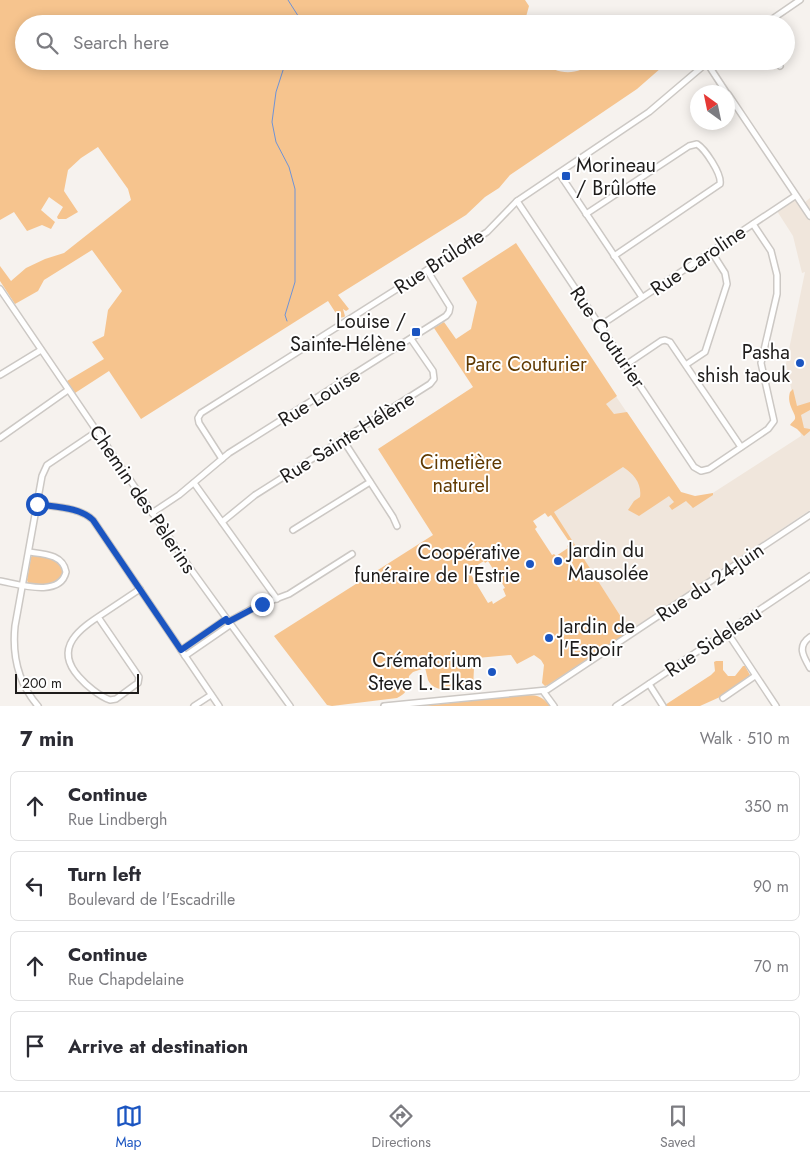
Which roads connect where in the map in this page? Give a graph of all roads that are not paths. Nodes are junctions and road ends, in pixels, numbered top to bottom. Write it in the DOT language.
graph roads {
  1 [pos="800,0"];
  2 [pos="778,15"];
  3 [pos="699,70"];
  4 [pos="713,70"];
  5 [pos="722,85"];
  6 [pos="735,105"];
  7 [pos="559,173"];
  8 [pos="795,196"];
  9 [pos="517,201"];
  10 [pos="586,214"];
  11 [pos="810,216"];
  12 [pos="753,224"];
  13 [pos="711,251"];
  14 [pos="614,256"];
  15 [pos="427,270"];
  16 [pos="0,289"];
  17 [pos="642,297"];
  18 [pos="600,325"];
  19 [pos="411,339"];
  20 [pos="41,350"];
  21 [pos="627,364"];
  22 [pos="687,364"];
  23 [pos="0,375"];
  24 [pos="68,390"];
  25 [pos="96,432"];
  26 [pos="0,438"];
  27 [pos="343,440"];
  28 [pos="741,447"];
  29 [pos="222,459"];
  30 [pos="370,482"];
  31 [pos="194,483"];
  32 [pos="37,504"];
  33 [pos="152,513"];
  34 [pos="810,515"];
  35 [pos="222,522"];
  36 [pos="397,526"];
  37 [pos="293,530"];
  38 [pos="29,552"];
  39 [pos="352,554"];
  40 [pos="810,576"];
  41 [pos="0,581"];
  42 [pos="23,585"];
  43 [pos="140,589"];
  44 [pos="277,599"];
  45 [pos="98,617"];
  46 [pos="228,622"];
  47 [pos="727,632"];
  48 [pos="810,637"];
  49 [pos="181,650"];
  50 [pos="185,656"];
  51 [pos="810,668"];
  52 [pos="756,676"];
  53 [pos="649,684"];
  54 [pos="543,691"];
  55 [pos="211,695"];
  56 [pos="723,698"];
  57 [pos="38,706"];
  58 [pos="194,706"];
  59 [pos="219,706"];
  60 [pos="290,706"];
  61 [pos="384,706"];
  62 [pos="554,706"];
  63 [pos="616,706"];
  64 [pos="663,706"];
  65 [pos="776,706"];
  1 -- 2 [label="street"];
  3 -- 7 [label="street, Rue Brûlotte"];
  4 -- 5 [label="street"];
  6 -- 8 [label="street"];
  7 -- 9 [label="street, Rue Brûlotte"];
  7 -- 10 [label="street"];
  8 -- 11 [label="street"];
  8 -- 12 [label="street, Rue Caroline"];
  9 -- 15 [label="street, Rue Brûlotte"];
  9 -- 18 [label="street, Rue Couturier"];
  10 -- 14 [label="street"];
  10 -- 14 [label="street"];
  12 -- 13 [label="street, Rue Caroline"];
  12 -- 28 [label="street"];
  13 -- 17 [label="street, Rue Caroline"];
  13 -- 22 [label="street"];
  14 -- 17 [label="street"];
  15 -- 19 [label="street, Rue Louise"];
  15 -- 29 [label="street, Rue Brûlotte"];
  16 -- 20 [label="street, Chemin des Pèlerins"];
  17 -- 18 [label="street, Rue Caroline"];
  18 -- 21 [label="street, Rue Couturier"];
  19 -- 27 [label="street, Rue Sainte-Hélène"];
  19 -- 29 [label="street, Rue Louise"];
  20 -- 23 [label="street"];
  20 -- 24 [label="street, Chemin des Pèlerins"];
  21 -- 22 [label="street"];
  21 -- 28 [label="street, Rue Couturier"];
  22 -- 28 [label="street"];
  24 -- 25 [label="street, Chemin des Pèlerins"];
  24 -- 26 [label="street"];
  25 -- 32 [label="street"];
  25 -- 33 [label="street, Chemin des Pèlerins"];
  27 -- 30 [label="street"];
  27 -- 35 [label="street, Rue Sainte-Hélène"];
  29 -- 31 [label="street, Rue Louise"];
  30 -- 36 [label="street"];
  30 -- 37 [label="street"];
  31 -- 33 [label="street, Rue Louise"];
  31 -- 35 [label="street"];
  32 -- 38 [label="street"];
  32 -- 43 [label="street"];
  33 -- 46 [label="street, Chemin des Pèlerins"];
  34 -- 54 [label="street, Rue du 24-Juin"];
  35 -- 44 [label="street"];
  38 -- 42 [label="street"];
  38 -- 42 [label="street"];
  39 -- 44 [label="street"];
  40 -- 47 [label="street, Rue Sideleau"];
  41 -- 42 [label="street"];
  42 -- 57 [label="street"];
  43 -- 45 [label="street"];
  43 -- 49 [label="street"];
  44 -- 46 [label="street"];
  45 -- 45 [label="street"];
  46 -- 49 [label="street"];
  46 -- 50 [label="street"];
  46 -- 60 [label="street, Chemin des Pèlerins"];
  47 -- 52 [label="street"];
  47 -- 53 [label="street, Rue Sideleau"];
  48 -- 51 [label="street"];
  49 -- 50 [label="street"];
  50 -- 55 [label="street"];
  52 -- 56 [label="street"];
  52 -- 65 [label="street"];
  53 -- 63 [label="street, Rue Sideleau"];
  53 -- 64 [label="street"];
  54 -- 61 [label="street, Rue du 24-Juin"];
  54 -- 62 [label="street"];
  55 -- 58 [label="street"];
  55 -- 59 [label="street"];
}
